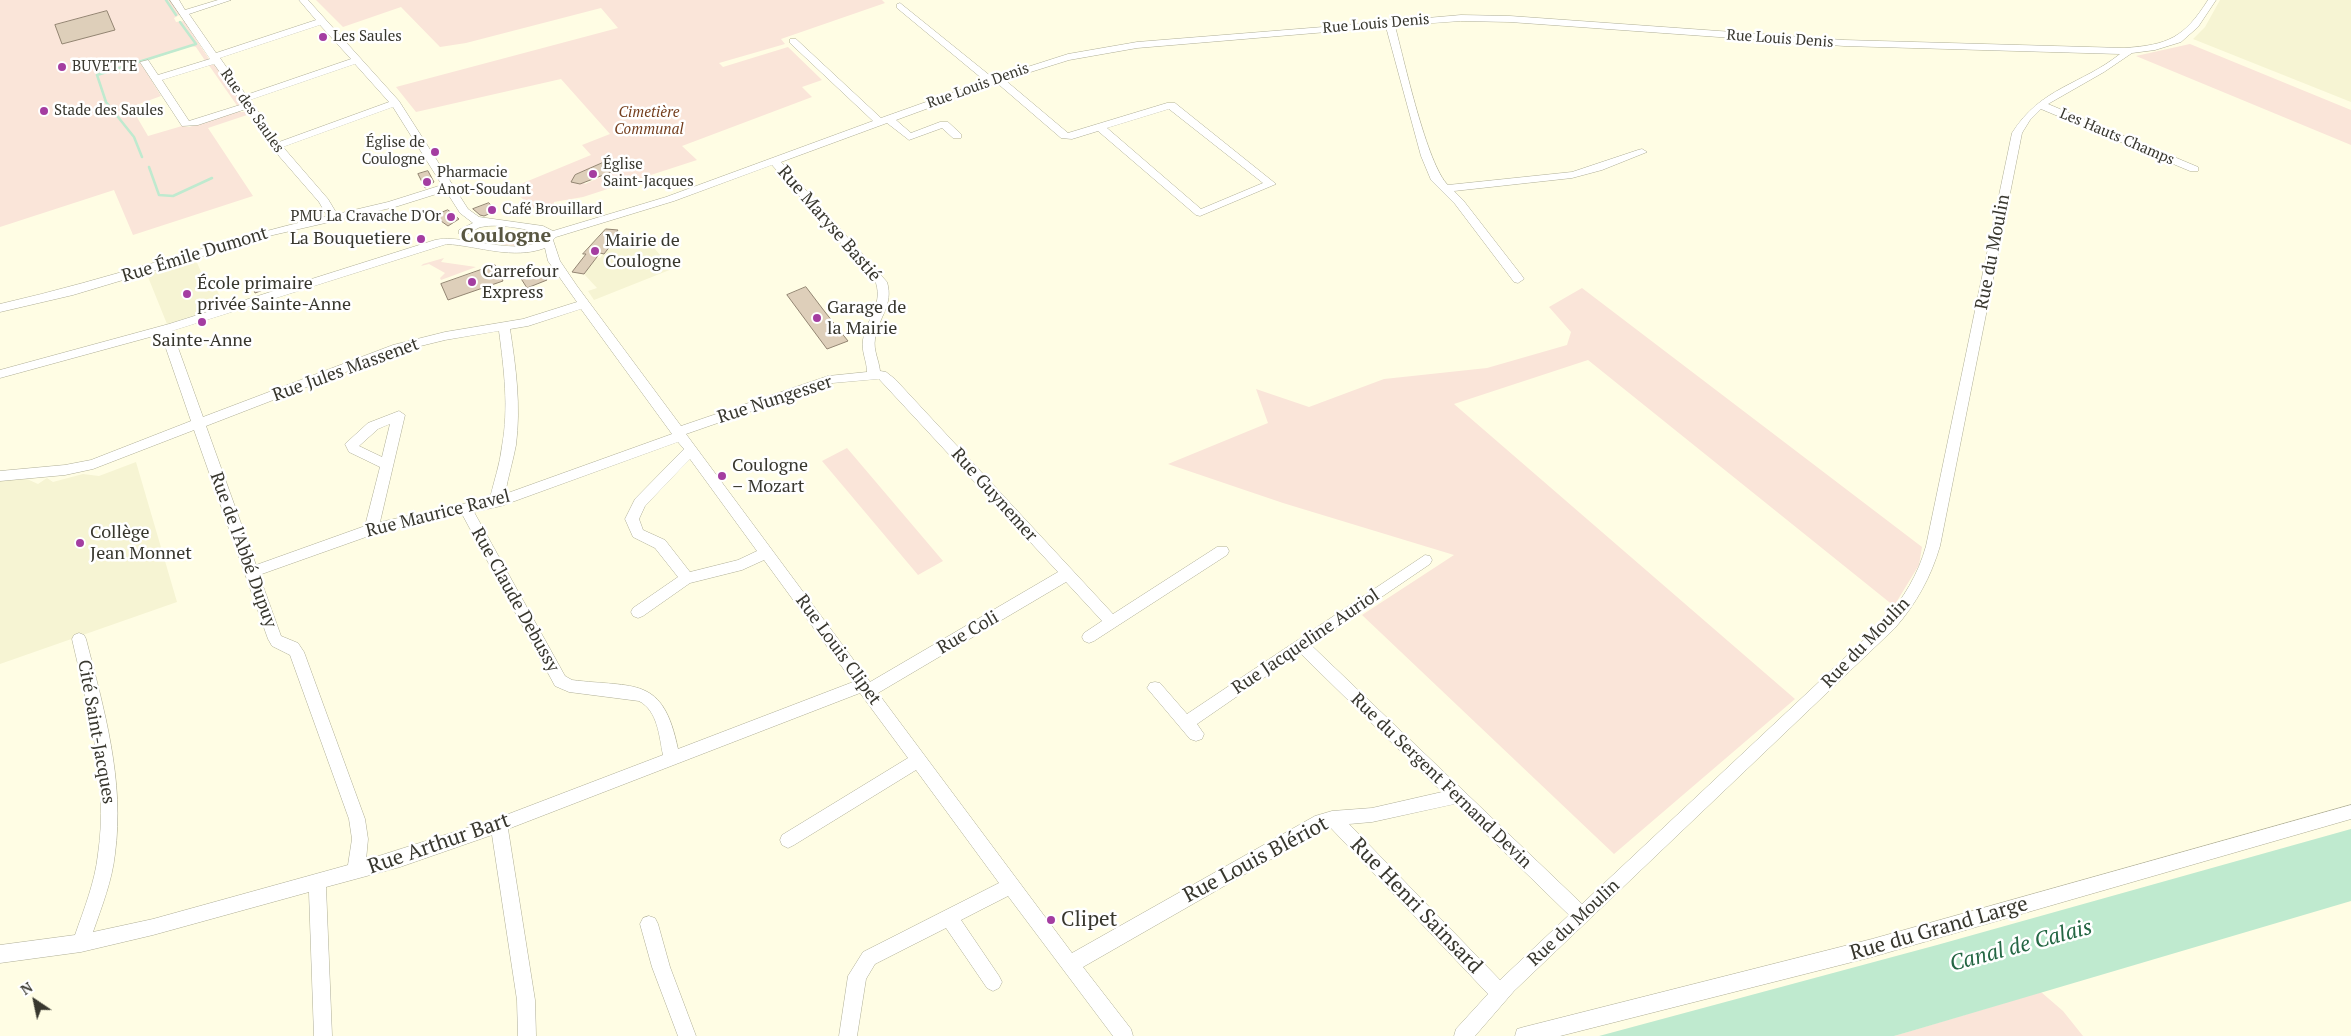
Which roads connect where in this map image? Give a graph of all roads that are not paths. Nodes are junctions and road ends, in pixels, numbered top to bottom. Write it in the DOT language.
graph roads {
  1 [pos="174,0"];
  2 [pos="227,0"];
  3 [pos="302,0"];
  4 [pos="2212,0"];
  5 [pos="900,6"];
  6 [pos="184,13"];
  7 [pos="323,21"];
  8 [pos="1389,22"];
  9 [pos="794,41"];
  10 [pos="2130,51"];
  11 [pos="215,58"];
  12 [pos="358,60"];
  13 [pos="145,62"];
  14 [pos="156,79"];
  15 [pos="994,80"];
  16 [pos="246,102"];
  17 [pos="395,103"];
  18 [pos="2041,105"];
  19 [pos="889,119"];
  20 [pos="879,122"];
  21 [pos="1100,128"];
  22 [pos="957,136"];
  23 [pos="277,146"];
  24 [pos="1642,152"];
  25 [pos="774,161"];
  26 [pos="2194,169"];
  27 [pos="448,187"];
  28 [pos="1445,189"];
  29 [pos="464,211"];
  30 [pos="334,218"];
  31 [pos="485,222"];
  32 [pos="465,237"];
  33 [pos="549,238"];
  34 [pos="527,251"];
  35 [pos="554,261"];
  36 [pos="1518,279"];
  37 [pos="584,304"];
  38 [pos="0,308"];
  39 [pos="504,327"];
  40 [pos="165,329"];
  41 [pos="0,374"];
  42 [pos="873,375"];
  43 [pos="198,425"];
  44 [pos="680,434"];
  45 [pos="691,450"];
  46 [pos="387,465"];
  47 [pos="0,476"];
  48 [pos="496,502"];
  49 [pos="466,510"];
  50 [pos="370,530"];
  51 [pos="1222,551"];
  52 [pos="767,553"];
  53 [pos="1425,560"];
  54 [pos="251,572"];
  55 [pos="1067,574"];
  56 [pos="688,578"];
  57 [pos="638,612"];
  58 [pos="1112,622"];
  59 [pos="1089,637"];
  60 [pos="79,639"];
  61 [pos="1301,645"];
  62 [pos="866,688"];
  63 [pos="1155,688"];
  64 [pos="672,759"];
  65 [pos="919,760"];
  66 [pos="1457,796"];
  67 [pos="2351,812"];
  68 [pos="1332,818"];
  69 [pos="499,825"];
  70 [pos="788,840"];
  71 [pos="356,872"];
  72 [pos="317,883"];
  73 [pos="1011,886"];
  74 [pos="1582,916"];
  75 [pos="948,917"];
  76 [pos="649,924"];
  77 [pos="81,942"];
  78 [pos="0,954"];
  79 [pos="1070,964"];
  80 [pos="993,982"];
  81 [pos="1500,993"];
  82 [pos="323,1036"];
  83 [pos="527,1036"];
  84 [pos="687,1036"];
  85 [pos="848,1036"];
  86 [pos="1124,1036"];
  87 [pos="1463,1036"];
  88 [pos="1524,1036"];
  1 -- 6 [label="street, Rue des Saules"];
  2 -- 6 [label="street"];
  3 -- 7 [label="street"];
  4 -- 10 [label="street, Rue Louis Denis"];
  5 -- 15 [label="street"];
  6 -- 11 [label="street, Rue des Saules"];
  7 -- 11 [label="street"];
  7 -- 12 [label="street"];
  8 -- 10 [label="street, Rue Louis Denis"];
  8 -- 15 [label="street, Rue Louis Denis"];
  8 -- 28 [label="street"];
  9 -- 20 [label="street"];
  10 -- 18 [label="street, Rue du Moulin"];
  11 -- 14 [label="street"];
  11 -- 16 [label="street, Rue des Saules"];
  12 -- 16 [label="street"];
  12 -- 17 [label="street"];
  13 -- 14 [label="street"];
  14 -- 16 [label="street"];
  15 -- 19 [label="street, Rue Louis Denis"];
  15 -- 21 [label="street"];
  16 -- 23 [label="street, Rue des Saules"];
  17 -- 23 [label="street"];
  17 -- 27 [label="street"];
  18 -- 26 [label="street, Les Hauts Champs"];
  18 -- 74 [label="street, Rue du Moulin"];
  19 -- 20 [label="street, Rue Louis Denis"];
  19 -- 22 [label="street"];
  20 -- 25 [label="street, Rue Louis Denis"];
  21 -- 21 [label="street"];
  23 -- 30 [label="street, Rue des Saules"];
  24 -- 28 [label="street"];
  25 -- 33 [label="street, Rue Louis Denis"];
  25 -- 42 [label="street, Rue Maryse Bastié"];
  27 -- 29 [label="street"];
  27 -- 30 [label="street, Rue Émile Dumont"];
  28 -- 36 [label="street"];
  29 -- 31 [label="street"];
  29 -- 32 [label="street"];
  30 -- 38 [label="street, Rue Émile Dumont"];
  31 -- 32 [label="street"];
  31 -- 33 [label="street"];
  32 -- 34 [label="street"];
  32 -- 40 [label="street"];
  33 -- 34 [label="street, Rue Louis Denis"];
  33 -- 35 [label="street, Rue Louis Clipet"];
  34 -- 35 [label="street"];
  35 -- 37 [label="street, Rue Louis Clipet"];
  37 -- 39 [label="street, Rue Jules Massenet"];
  37 -- 44 [label="street, Rue Louis Clipet"];
  39 -- 43 [label="street, Rue Jules Massenet"];
  39 -- 48 [label="street"];
  40 -- 41 [label="street"];
  40 -- 43 [label="street, Rue de l'Abbé Dupuy"];
  42 -- 44 [label="street, Rue Nungesser"];
  42 -- 55 [label="street, Rue Guynemer"];
  43 -- 47 [label="street, Rue Jules Massenet"];
  43 -- 54 [label="street, Rue de l'Abbé Dupuy"];
  44 -- 45 [label="street, Rue Louis Clipet"];
  44 -- 48 [label="street, Rue Maurice Ravel"];
  45 -- 52 [label="street, Rue Louis Clipet"];
  45 -- 56 [label="street"];
  46 -- 50 [label="street"];
  48 -- 49 [label="street, Rue Maurice Ravel"];
  49 -- 50 [label="street, Rue Maurice Ravel"];
  49 -- 64 [label="street, Rue Claude Debussy"];
  50 -- 54 [label="street, Rue Maurice Ravel"];
  51 -- 58 [label="street"];
  52 -- 56 [label="street"];
  52 -- 62 [label="street, Rue Louis Clipet"];
  53 -- 61 [label="street, Rue Jacqueline Auriol"];
  54 -- 71 [label="street, Rue de l'Abbé Dupuy"];
  55 -- 58 [label="street, Rue Guynemer"];
  55 -- 62 [label="street, Rue Coli"];
  56 -- 57 [label="street"];
  58 -- 59 [label="street"];
  60 -- 77 [label="street, Cité Saint-Jacques"];
  61 -- 63 [label="street, Rue Jacqueline Auriol"];
  61 -- 66 [label="street, Rue du Sergent Fernand Devin"];
  62 -- 64 [label="street, Rue Arthur Bart"];
  62 -- 65 [label="street, Rue Louis Clipet"];
  64 -- 69 [label="street, Rue Arthur Bart"];
  65 -- 70 [label="street"];
  65 -- 73 [label="street, Rue Louis Clipet"];
  66 -- 68 [label="street, Rue Louis Blériot"];
  66 -- 74 [label="street, Rue du Sergent Fernand Devin"];
  67 -- 88 [label="street, Rue du Grand Large"];
  68 -- 79 [label="street, Rue Louis Blériot"];
  68 -- 81 [label="street, Rue Henri Sainsard"];
  69 -- 71 [label="street, Rue Arthur Bart"];
  69 -- 83 [label="street"];
  71 -- 72 [label="street, Rue Arthur Bart"];
  72 -- 77 [label="street, Rue Arthur Bart"];
  72 -- 82 [label="street"];
  73 -- 75 [label="street"];
  73 -- 79 [label="street, Rue Louis Clipet"];
  74 -- 81 [label="street, Rue du Moulin"];
  75 -- 80 [label="street"];
  75 -- 85 [label="street"];
  76 -- 84 [label="street"];
  77 -- 78 [label="street, Rue Arthur Bart"];
  79 -- 86 [label="street, Rue Louis Clipet"];
  81 -- 87 [label="street, Rue du Moulin"];
}
